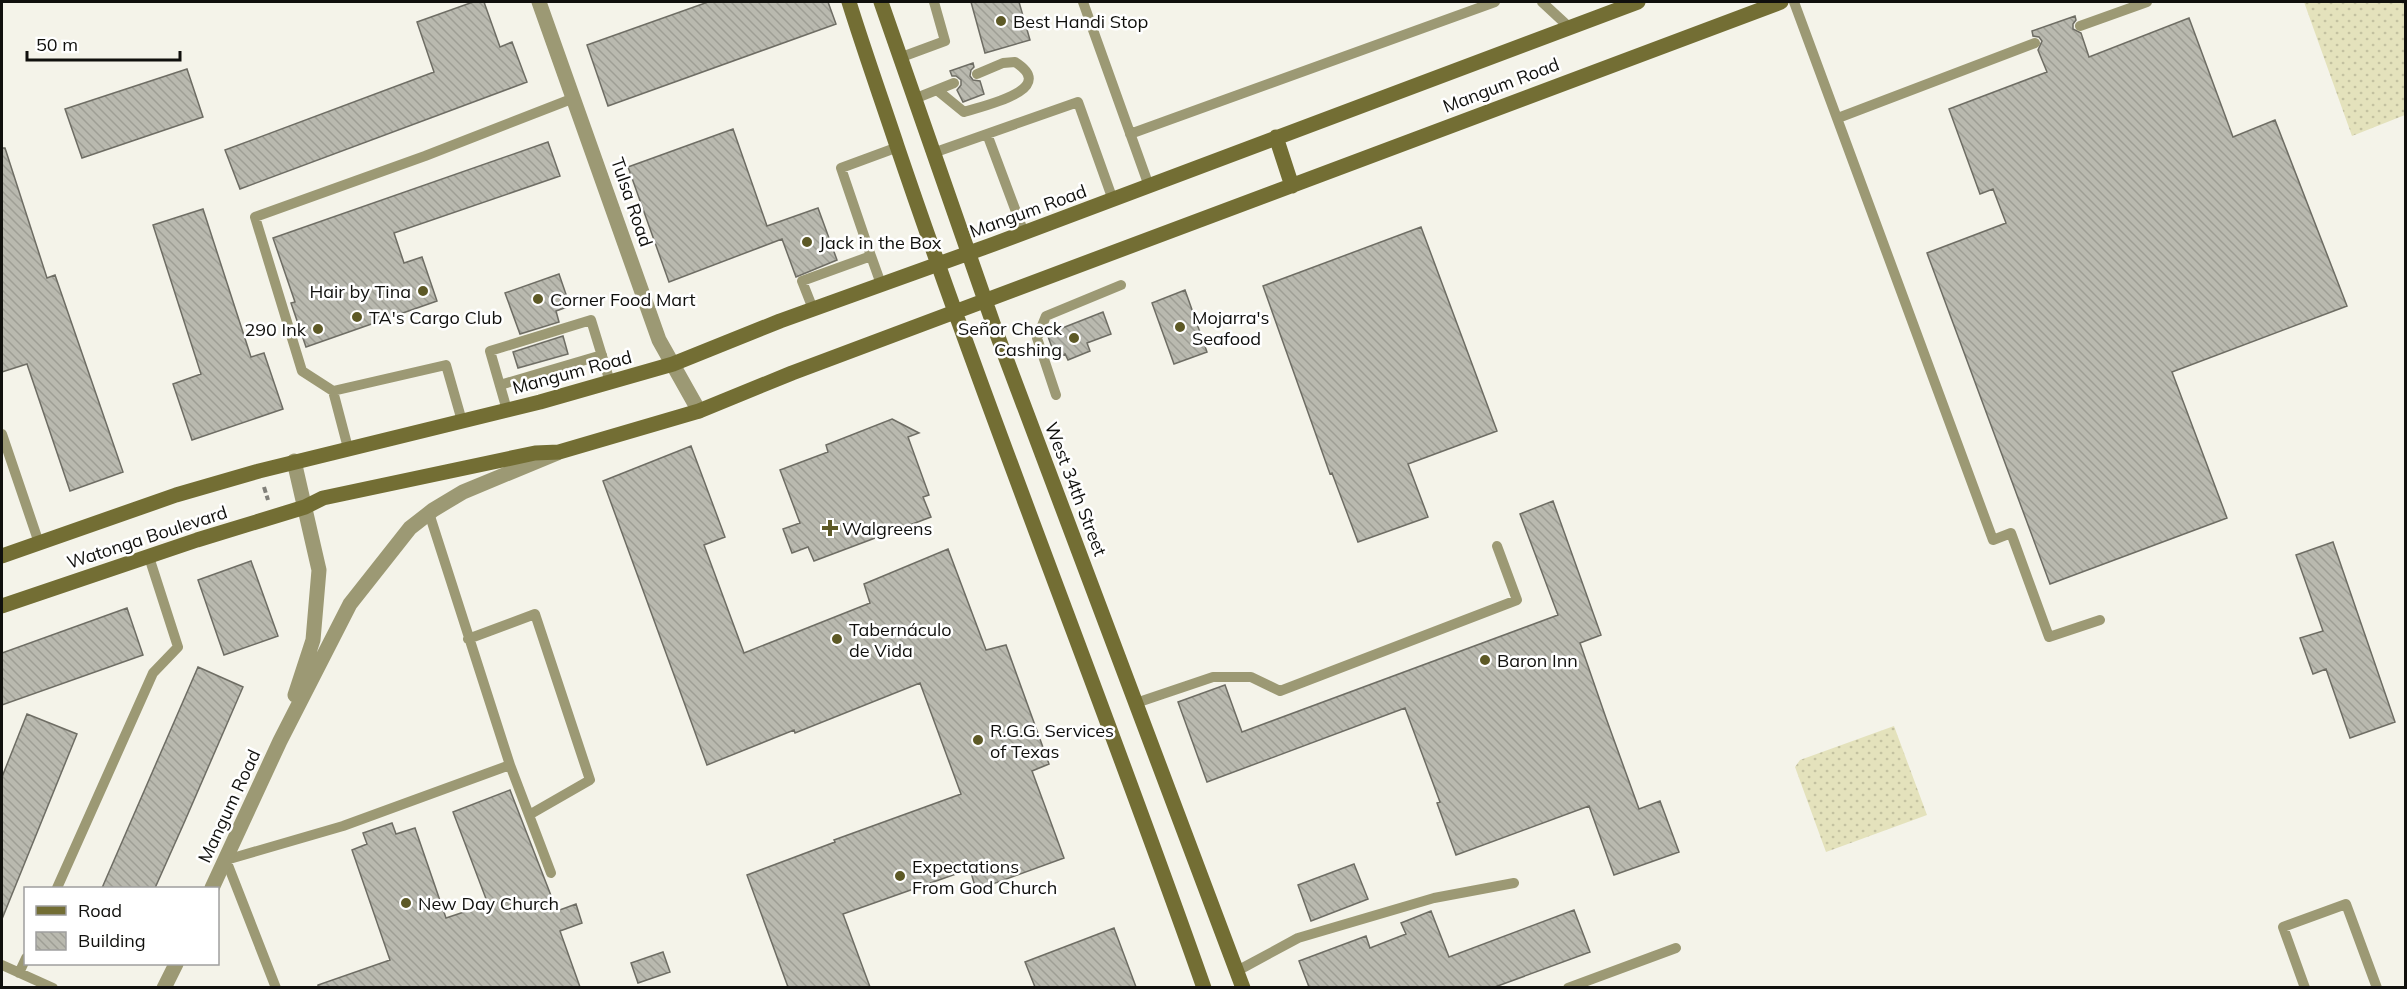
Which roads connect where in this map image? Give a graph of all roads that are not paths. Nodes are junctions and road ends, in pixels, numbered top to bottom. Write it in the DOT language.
graph roads {
  1 [pos="539,2"];
  2 [pos="849,2"];
  3 [pos="881,2"];
  4 [pos="934,2"];
  5 [pos="1083,2"];
  6 [pos="1495,2"];
  7 [pos="1542,2"];
  8 [pos="1635,2"];
  9 [pos="1781,2"];
  10 [pos="1794,2"];
  11 [pos="2147,2"];
  12 [pos="2080,26"];
  13 [pos="1569,27"];
  14 [pos="2035,43"];
  15 [pos="899,58"];
  16 [pos="977,74"];
  17 [pos="954,83"];
  18 [pos="937,90"];
  19 [pos="574,98"];
  20 [pos="914,99"];
  21 [pos="1838,118"];
  22 [pos="987,134"];
  23 [pos="1130,134"];
  24 [pos="1276,137"];
  25 [pos="898,147"];
  26 [pos="933,153"];
  27 [pos="1149,186"];
  28 [pos="1292,186"];
  29 [pos="1113,200"];
  30 [pos="1024,233"];
  31 [pos="969,254"];
  32 [pos="871,256"];
  33 [pos="937,264"];
  34 [pos="881,284"];
  35 [pos="1121,285"];
  36 [pos="985,300"];
  37 [pos="813,309"];
  38 [pos="954,312"];
  39 [pos="602,355"];
  40 [pos="673,364"];
  41 [pos="610,382"];
  42 [pos="500,385"];
  43 [pos="333,391"];
  44 [pos="1056,395"];
  45 [pos="507,410"];
  46 [pos="699,411"];
  47 [pos="462,421"];
  48 [pos="2,434"];
  49 [pos="348,448"];
  50 [pos="558,452"];
  51 [pos="294,461"];
  52 [pos="305,507"];
  53 [pos="429,513"];
  54 [pos="39,543"];
  55 [pos="1497,546"];
  56 [pos="2,556"];
  57 [pos="149,557"];
  58 [pos="2,606"];
  59 [pos="2100,620"];
  60 [pos="468,639"];
  61 [pos="1136,703"];
  62 [pos="280,741"];
  63 [pos="510,765"];
  64 [pos="529,815"];
  65 [pos="226,860"];
  66 [pos="551,873"];
  67 [pos="1514,883"];
  68 [pos="57,887"];
  69 [pos="212,887"];
  70 [pos="1676,948"];
  71 [pos="24,962"];
  72 [pos="2,965"];
  73 [pos="175,965"];
  74 [pos="1237,971"];
  75 [pos="19,973"];
  76 [pos="53,987"];
  77 [pos="164,987"];
  78 [pos="276,987"];
  79 [pos="1204,987"];
  80 [pos="1243,987"];
  81 [pos="1568,987"];
  82 [pos="2305,987"];
  83 [pos="2377,987"];
  1 -- 19 [label="street, Tulsa Road"];
  2 -- 25 [label="main road"];
  3 -- 15 [label="main road, West 34th Street"];
  4 -- 15 [label="lane"];
  5 -- 23 [label="lane"];
  6 -- 23 [label="lane"];
  7 -- 13 [label="lane"];
  8 -- 13 [label="main road, Mangum Road"];
  9 -- 28 [label="main road, Mangum Road"];
  10 -- 21 [label="lane"];
  11 -- 12 [label="lane"];
  13 -- 24 [label="main road, Mangum Road"];
  14 -- 21 [label="lane"];
  15 -- 20 [label="main road, West 34th Street"];
  16 -- 18 [label="lane"];
  17 -- 18 [label="lane"];
  18 -- 20 [label="lane"];
  19 -- 40 [label="street, Tulsa Road"];
  19 -- 43 [label="lane"];
  20 -- 26 [label="main road, West 34th Street"];
  21 -- 59 [label="lane"];
  22 -- 26 [label="lane"];
  22 -- 29 [label="lane"];
  22 -- 30 [label="lane"];
  23 -- 27 [label="lane"];
  24 -- 27 [label="main road, Mangum Road"];
  24 -- 28 [label="main road"];
  25 -- 32 [label="lane"];
  25 -- 33 [label="main road"];
  26 -- 31 [label="main road, West 34th Street"];
  27 -- 29 [label="main road, Mangum Road"];
  28 -- 36 [label="main road, Mangum Road"];
  29 -- 30 [label="main road, Mangum Road"];
  30 -- 31 [label="main road, Mangum Road"];
  31 -- 33 [label="main road, Mangum Road"];
  31 -- 36 [label="main road, West 34th Street"];
  32 -- 34 [label="lane"];
  32 -- 37 [label="lane"];
  33 -- 34 [label="main road, Mangum Road"];
  33 -- 38 [label="main road"];
  34 -- 37 [label="main road, Mangum Road"];
  35 -- 44 [label="lane"];
  36 -- 38 [label="main road, Mangum Road"];
  36 -- 61 [label="main road, West 34th Street"];
  37 -- 40 [label="main road, Mangum Road"];
  38 -- 46 [label="main road, Mangum Road"];
  38 -- 79 [label="main road"];
  39 -- 41 [label="lane"];
  39 -- 42 [label="lane"];
  39 -- 42 [label="lane"];
  40 -- 41 [label="main road, Mangum Road"];
  40 -- 46 [label="street, Tulsa Road"];
  41 -- 45 [label="main road, Mangum Road"];
  42 -- 45 [label="lane"];
  43 -- 47 [label="lane"];
  43 -- 49 [label="lane"];
  45 -- 47 [label="main road, Mangum Road"];
  46 -- 50 [label="main road, Mangum Road"];
  47 -- 49 [label="main road, Mangum Road"];
  48 -- 54 [label="lane"];
  49 -- 51 [label="main road, Mangum Road"];
  50 -- 52 [label="main road, Mangum Road"];
  50 -- 53 [label="street, Mangum Road"];
  51 -- 52 [label="street, Mangum Road"];
  51 -- 54 [label="main road, Watonga Boulevard"];
  52 -- 57 [label="main road, Watonga Boulevard"];
  52 -- 62 [label="street, Mangum Road"];
  53 -- 60 [label="lane"];
  53 -- 62 [label="street, Mangum Road"];
  54 -- 56 [label="main road, Watonga Boulevard"];
  55 -- 61 [label="lane"];
  57 -- 58 [label="main road, Watonga Boulevard"];
  57 -- 68 [label="lane"];
  60 -- 63 [label="lane"];
  60 -- 64 [label="lane"];
  61 -- 74 [label="main road, West 34th Street"];
  62 -- 65 [label="street, Mangum Road"];
  63 -- 64 [label="lane"];
  63 -- 65 [label="lane"];
  64 -- 66 [label="lane"];
  65 -- 69 [label="street, Mangum Road"];
  65 -- 78 [label="lane"];
  67 -- 74 [label="lane"];
  70 -- 81 [label="lane"];
  71 -- 75 [label="lane"];
  72 -- 75 [label="lane"];
  73 -- 77 [label="street"];
  74 -- 80 [label="main road, West 34th Street"];
  75 -- 76 [label="lane"];
  82 -- 83 [label="lane"];
}
